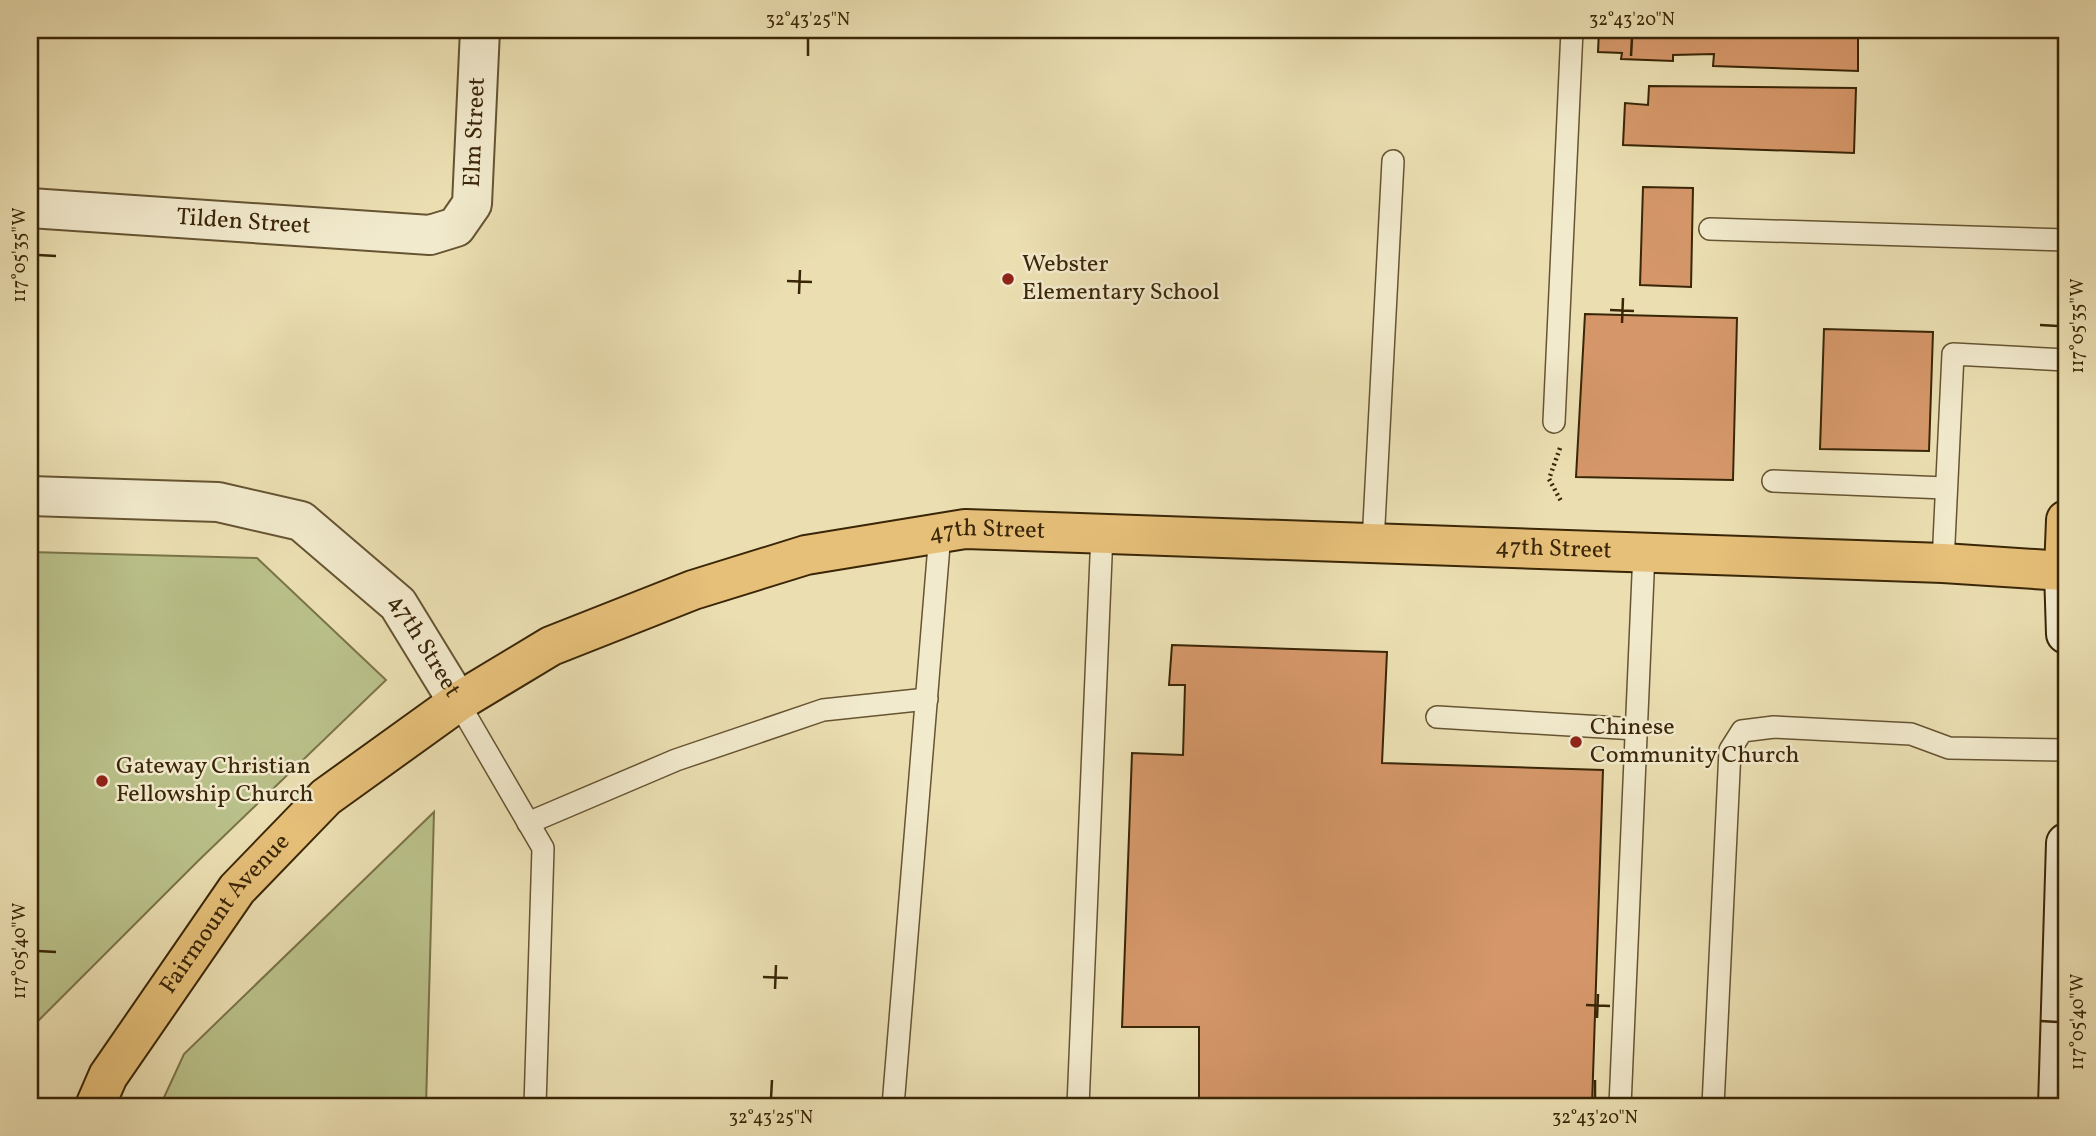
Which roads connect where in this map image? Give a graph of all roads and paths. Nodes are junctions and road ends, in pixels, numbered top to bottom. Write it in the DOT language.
graph roads {
  1 [pos="480,30"];
  2 [pos="1572,30"];
  3 [pos="1393,161"];
  4 [pos="30,208"];
  5 [pos="456,228"];
  6 [pos="1710,229"];
  7 [pos="2066,240"];
  8 [pos="2066,360"];
  9 [pos="1554,422"];
  10 [pos="1773,481"];
  11 [pos="1945,488"];
  12 [pos="30,496"];
  13 [pos="1562,503"];
  14 [pos="2066,520"];
  15 [pos="940,533"];
  16 [pos="1102,533"];
  17 [pos="1373,543"];
  18 [pos="1644,552"];
  19 [pos="1943,563"];
  20 [pos="2065,571"];
  21 [pos="2066,634"];
  22 [pos="927,699"];
  23 [pos="458,702"];
  24 [pos="1437,717"];
  25 [pos="1636,729"];
  26 [pos="2066,750"];
  27 [pos="528,823"];
  28 [pos="2066,843"];
  29 [pos="95,1106"];
  30 [pos="535,1106"];
  31 [pos="893,1106"];
  32 [pos="1078,1106"];
  33 [pos="1620,1106"];
  34 [pos="1713,1106"];
  35 [pos="2058,1106"];
  1 -- 5 [label="street, Elm Street"];
  2 -- 9 [label="lane"];
  3 -- 17 [label="lane"];
  4 -- 5 [label="street, Tilden Street"];
  6 -- 7 [label="lane"];
  8 -- 11 [label="lane"];
  9 -- 13 [label="path"];
  10 -- 11 [label="lane"];
  11 -- 19 [label="lane"];
  12 -- 23 [label="street, 47th Street"];
  14 -- 20 [label="main road"];
  15 -- 16 [label="main road, 47th Street"];
  15 -- 22 [label="lane"];
  15 -- 23 [label="main road, 47th Street"];
  16 -- 17 [label="main road, 47th Street"];
  16 -- 32 [label="lane"];
  17 -- 18 [label="main road, 47th Street"];
  18 -- 19 [label="main road, 47th Street"];
  18 -- 25 [label="lane"];
  19 -- 20 [label="main road, 47th Street"];
  20 -- 21 [label="street"];
  22 -- 27 [label="lane"];
  22 -- 31 [label="lane"];
  23 -- 27 [label="lane"];
  23 -- 29 [label="main road, Fairmount Avenue"];
  24 -- 25 [label="lane"];
  25 -- 33 [label="lane"];
  26 -- 34 [label="lane"];
  27 -- 30 [label="lane"];
  28 -- 35 [label="street"];
}
